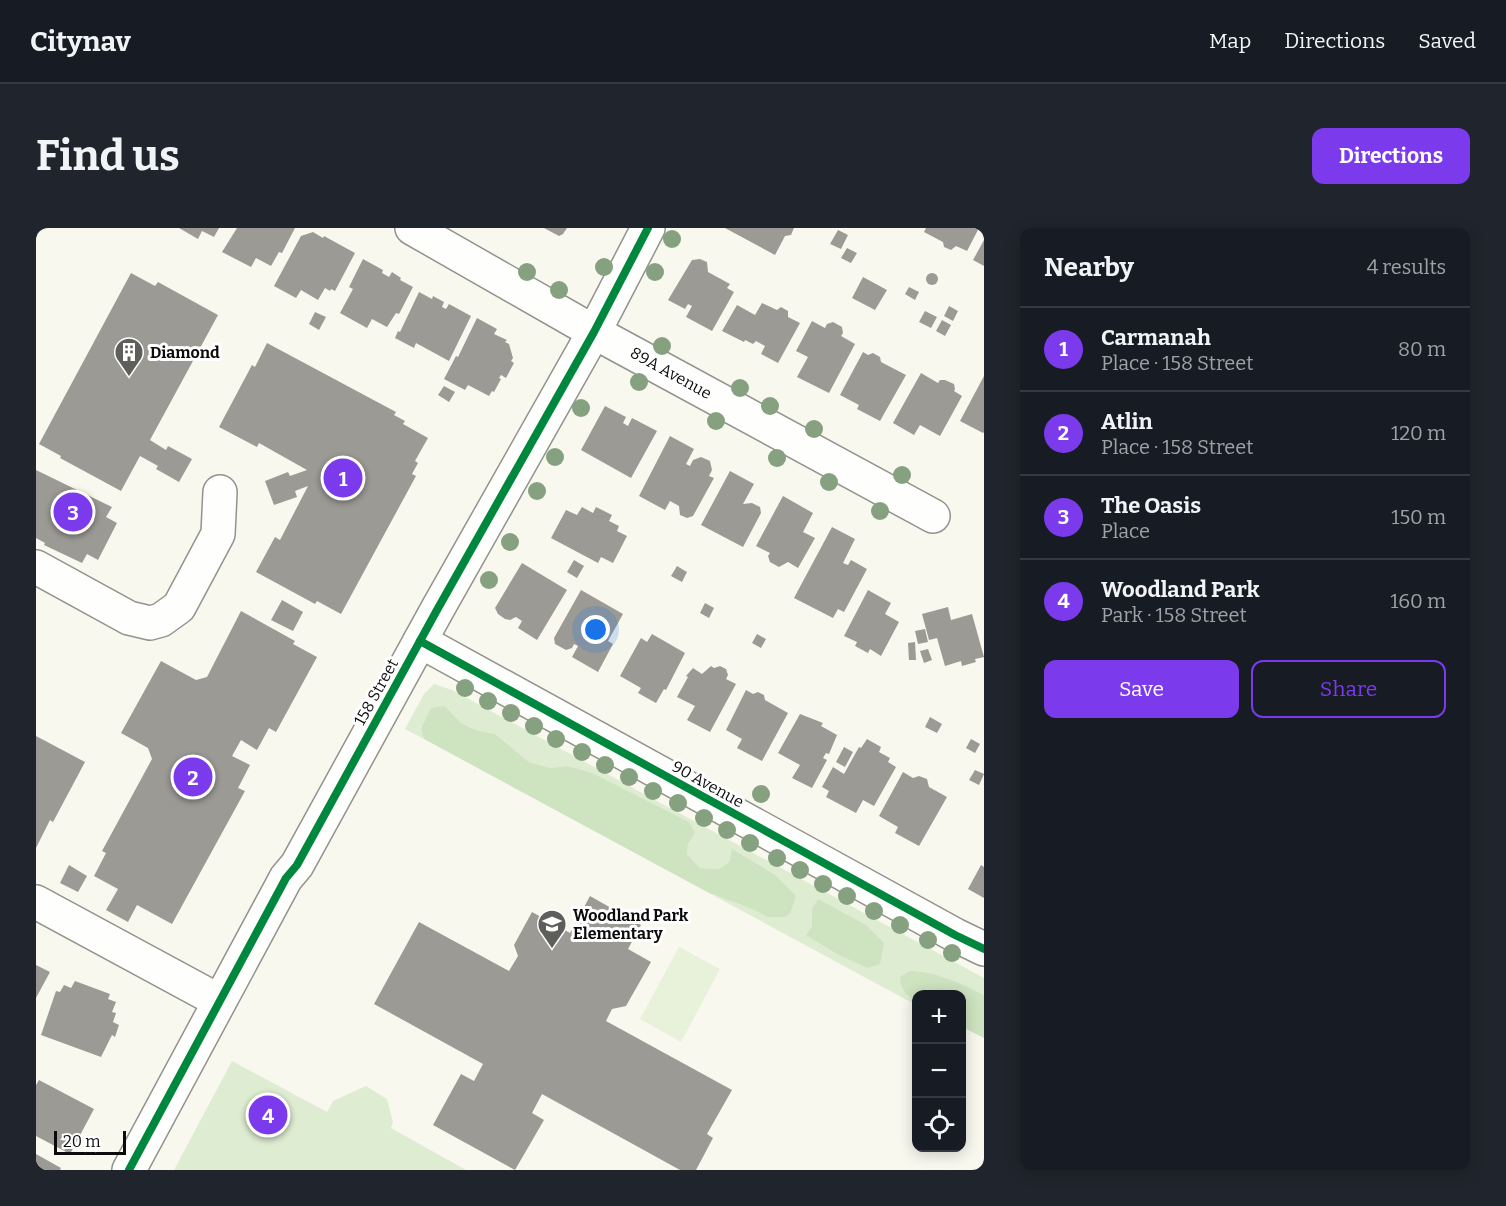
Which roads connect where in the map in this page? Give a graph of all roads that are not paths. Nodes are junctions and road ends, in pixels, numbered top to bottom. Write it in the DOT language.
graph roads {
  1 [pos="412,228"];
  2 [pos="648,228"];
  3 [pos="594,332"];
  4 [pos="220,492"];
  5 [pos="933,516"];
  6 [pos="36,567"];
  7 [pos="420,641"];
  8 [pos="36,902"];
  9 [pos="984,949"];
  10 [pos="219,1001"];
  11 [pos="129,1170"];
  1 -- 3 [label="street, 89A Avenue"];
  2 -- 3 [label="street, 158 Street"];
  3 -- 5 [label="street, 89A Avenue"];
  3 -- 7 [label="street, 158 Street"];
  4 -- 6 [label="street"];
  7 -- 9 [label="street, 90 Avenue"];
  7 -- 10 [label="street, 158 Street"];
  8 -- 10 [label="street"];
  10 -- 11 [label="street, 158 Street"];
}
